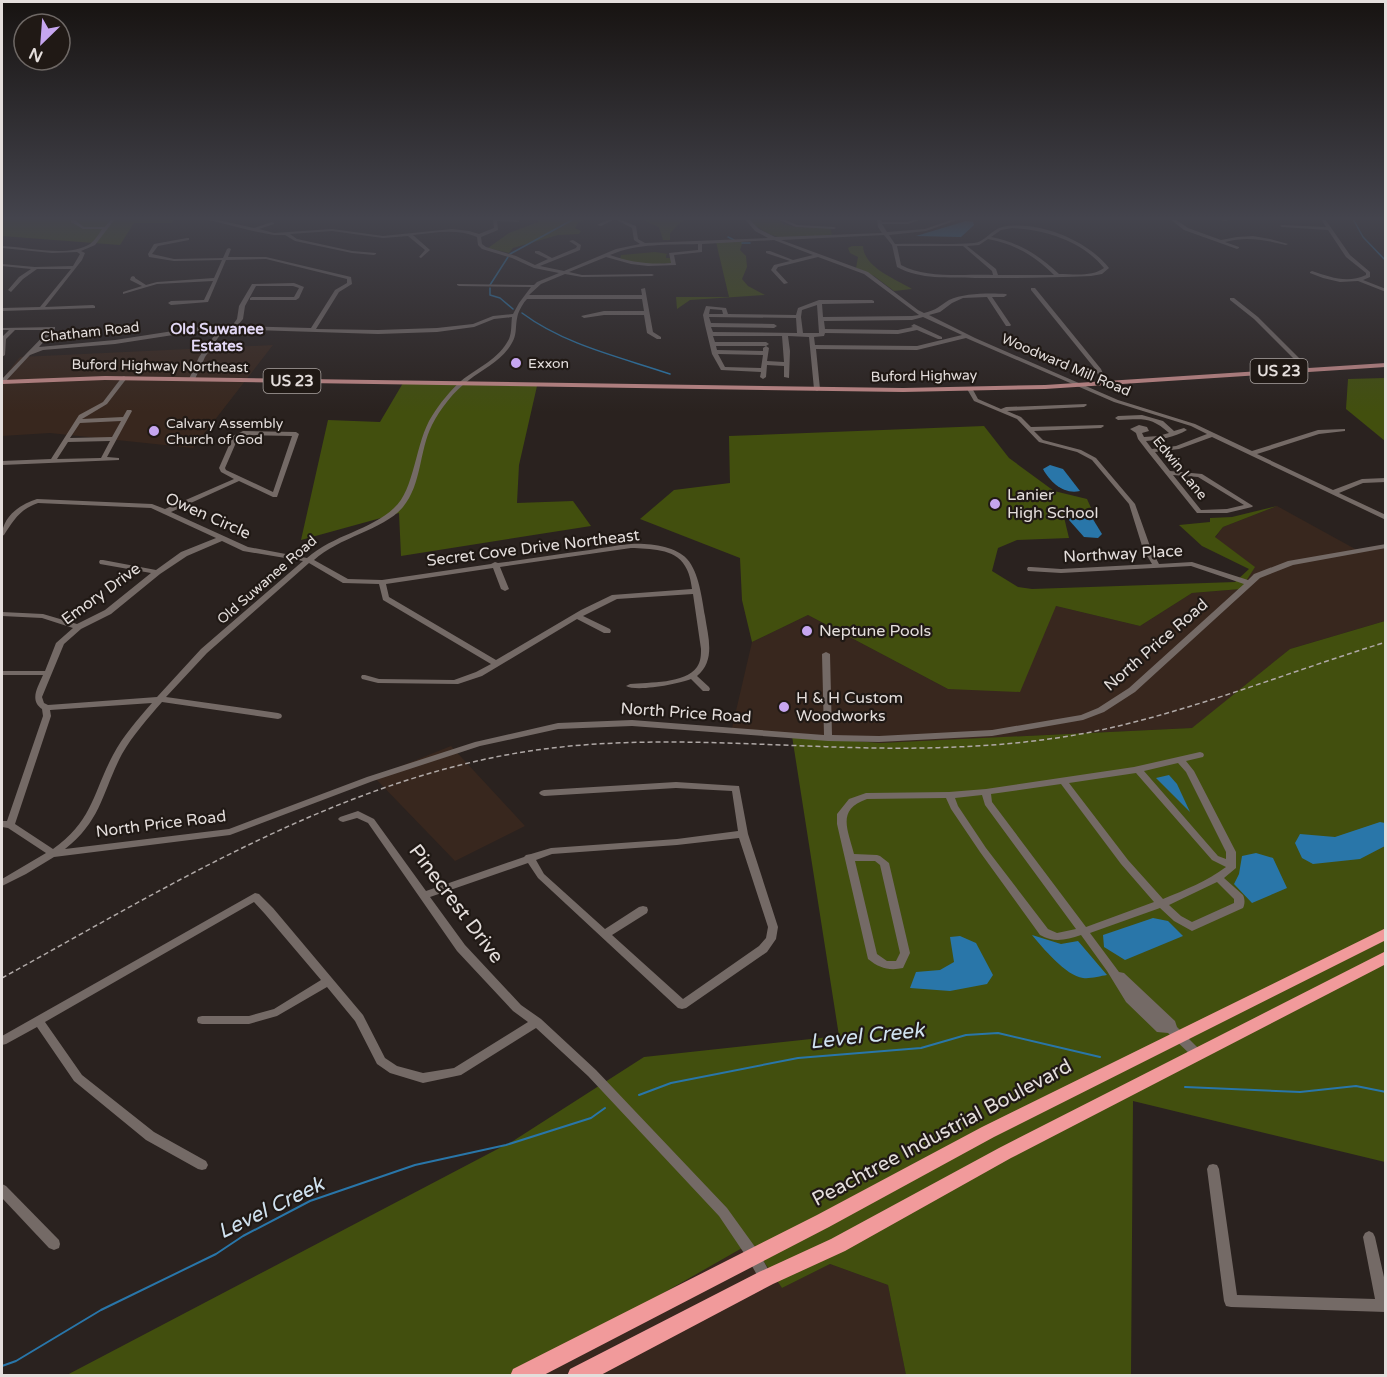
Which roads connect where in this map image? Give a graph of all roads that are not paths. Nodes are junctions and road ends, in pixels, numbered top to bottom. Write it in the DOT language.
graph roads {
  1 [pos="17,283"];
  2 [pos="61,283"];
  3 [pos="139,283"];
  4 [pos="158,283"];
  5 [pos="214,283"];
  6 [pos="350,283"];
  7 [pos="540,283"];
  8 [pos="882,283"];
  9 [pos="1367,283"];
  10 [pos="459,285"];
  11 [pos="144,286"];
  12 [pos="534,286"];
  13 [pos="643,289"];
  14 [pos="1033,289"];
  15 [pos="11,290"];
  16 [pos="1386,291"];
  17 [pos="126,293"];
  18 [pos="1004,295"];
  19 [pos="989,296"];
  20 [pos="526,297"];
  21 [pos="644,297"];
  22 [pos="250,298"];
  23 [pos="1232,299"];
  24 [pos="819,302"];
  25 [pos="872,302"];
  26 [pos="171,303"];
  27 [pos="93,307"];
  28 [pos="42,308"];
  29 [pos="2,310"];
  30 [pos="647,314"];
  31 [pos="515,315"];
  32 [pos="706,315"];
  33 [pos="584,316"];
  34 [pos="726,316"];
  35 [pos="773,316"];
  36 [pos="798,316"];
  37 [pos="926,316"];
  38 [pos="822,319"];
  39 [pos="904,319"];
  40 [pos="708,325"];
  41 [pos="1008,325"];
  42 [pos="774,326"];
  43 [pos="223,327"];
  44 [pos="234,327"];
  45 [pos="917,328"];
  46 [pos="2,329"];
  47 [pos="13,329"];
  48 [pos="312,331"];
  49 [pos="822,332"];
  50 [pos="711,334"];
  51 [pos="764,334"];
  52 [pos="774,335"];
  53 [pos="785,335"];
  54 [pos="800,335"];
  55 [pos="811,335"];
  56 [pos="966,336"];
  57 [pos="659,338"];
  58 [pos="940,338"];
  59 [pos="713,344"];
  60 [pos="766,344"];
  61 [pos="813,347"];
  62 [pos="34,350"];
  63 [pos="715,352"];
  64 [pos="766,353"];
  65 [pos="2,355"];
  66 [pos="787,364"];
  67 [pos="1386,365"];
  68 [pos="764,370"];
  69 [pos="1308,370"];
  70 [pos="162,373"];
  71 [pos="787,377"];
  72 [pos="124,378"];
  73 [pos="171,379"];
  74 [pos="192,379"];
  75 [pos="2,382"];
  76 [pos="462,383"];
  77 [pos="1104,383"];
  78 [pos="1080,384"];
  79 [pos="818,389"];
  80 [pos="970,389"];
  81 [pos="1084,405"];
  82 [pos="129,411"];
  83 [pos="1001,411"];
  84 [pos="1118,418"];
  85 [pos="124,419"];
  86 [pos="1150,419"];
  87 [pos="78,421"];
  88 [pos="1101,426"];
  89 [pos="1029,429"];
  90 [pos="1184,430"];
  91 [pos="1343,430"];
  92 [pos="1141,433"];
  93 [pos="1174,434"];
  94 [pos="1214,434"];
  95 [pos="114,439"];
  96 [pos="66,440"];
  97 [pos="1150,451"];
  98 [pos="1253,453"];
  99 [pos="103,459"];
  100 [pos="117,459"];
  101 [pos="53,461"];
  102 [pos="2,463"];
  103 [pos="1168,473"];
  104 [pos="239,479"];
  105 [pos="1386,480"];
  106 [pos="1334,492"];
  107 [pos="167,511"];
  108 [pos="1386,518"];
  109 [pos="2,534"];
  110 [pos="220,538"];
  111 [pos="1386,546"];
  112 [pos="309,560"];
  113 [pos="103,562"];
  114 [pos="495,564"];
  115 [pos="1157,566"];
  116 [pos="1032,569"];
  117 [pos="157,572"];
  118 [pos="382,582"];
  119 [pos="1248,583"];
  120 [pos="505,589"];
  121 [pos="697,591"];
  122 [pos="2,614"];
  123 [pos="578,616"];
  124 [pos="78,627"];
  125 [pos="607,631"];
  126 [pos="826,654"];
  127 [pos="497,664"];
  128 [pos="2,673"];
  129 [pos="47,673"];
  130 [pos="692,676"];
  131 [pos="365,677"];
  132 [pos="630,686"];
  133 [pos="706,689"];
  134 [pos="161,699"];
  135 [pos="47,712"];
  136 [pos="278,716"];
  137 [pos="828,738"];
  138 [pos="1200,755"];
  139 [pos="1180,760"];
  140 [pos="1137,769"];
  141 [pos="1064,782"];
  142 [pos="987,792"];
  143 [pos="544,793"];
  144 [pos="949,795"];
  145 [pos="344,819"];
  146 [pos="6,824"];
  147 [pos="743,834"];
  148 [pos="54,854"];
  149 [pos="529,857"];
  150 [pos="849,857"];
  151 [pos="1232,865"];
  152 [pos="1218,878"];
  153 [pos="2,883"];
  154 [pos="424,895"];
  155 [pos="1159,904"];
  156 [pos="643,909"];
  157 [pos="1083,929"];
  158 [pos="1386,933"];
  159 [pos="605,934"];
  160 [pos="1386,957"];
  161 [pos="328,981"];
  162 [pos="38,1020"];
  163 [pos="202,1020"];
  164 [pos="537,1022"];
  165 [pos="1175,1033"];
  166 [pos="2,1041"];
  167 [pos="1198,1055"];
  168 [pos="202,1165"];
  169 [pos="1213,1169"];
  170 [pos="2,1190"];
  171 [pos="1369,1237"];
  172 [pos="54,1244"];
  173 [pos="753,1255"];
  174 [pos="766,1278"];
  175 [pos="1384,1306"];
  176 [pos="520,1376"];
  177 [pos="577,1376"];
  1 -- 15 [label="street"];
  2 -- 28 [label="street"];
  3 -- 11 [label="street"];
  4 -- 11 [label="street"];
  5 -- 26 [label="street"];
  6 -- 48 [label="street"];
  7 -- 12 [label="street, Old Suwanee Road"];
  8 -- 37 [label="street, Woodward Mill Road"];
  9 -- 16 [label="street"];
  10 -- 12 [label="street"];
  11 -- 17 [label="street"];
  12 -- 20 [label="street, Old Suwanee Road"];
  13 -- 21 [label="street"];
  14 -- 77 [label="street"];
  18 -- 19 [label="street"];
  19 -- 37 [label="street"];
  19 -- 41 [label="street"];
  20 -- 21 [label="street"];
  20 -- 31 [label="street, Old Suwanee Road"];
  21 -- 30 [label="street"];
  22 -- 22 [label="street"];
  22 -- 44 [label="street"];
  23 -- 69 [label="street"];
  24 -- 25 [label="street"];
  24 -- 36 [label="street"];
  24 -- 38 [label="street"];
  27 -- 28 [label="street"];
  28 -- 29 [label="street"];
  30 -- 33 [label="street"];
  30 -- 57 [label="street"];
  31 -- 48 [label="street, Chatham Road"];
  31 -- 76 [label="street, Old Suwanee Road"];
  32 -- 34 [label="street"];
  32 -- 34 [label="street"];
  32 -- 40 [label="street"];
  34 -- 35 [label="street"];
  35 -- 36 [label="street"];
  35 -- 42 [label="street"];
  36 -- 54 [label="street"];
  37 -- 39 [label="street"];
  37 -- 56 [label="street, Woodward Mill Road"];
  38 -- 39 [label="street"];
  38 -- 49 [label="street"];
  39 -- 45 [label="street"];
  40 -- 42 [label="street"];
  40 -- 50 [label="street"];
  42 -- 52 [label="street"];
  43 -- 44 [label="street, Chatham Road"];
  43 -- 62 [label="street, Chatham Road"];
  43 -- 74 [label="street"];
  44 -- 48 [label="street, Chatham Road"];
  45 -- 49 [label="street"];
  45 -- 58 [label="street"];
  46 -- 47 [label="street"];
  47 -- 62 [label="street"];
  47 -- 65 [label="street"];
  49 -- 55 [label="street"];
  50 -- 51 [label="street"];
  50 -- 59 [label="street"];
  51 -- 52 [label="street"];
  51 -- 60 [label="street"];
  52 -- 53 [label="street"];
  53 -- 54 [label="street"];
  53 -- 66 [label="street"];
  54 -- 55 [label="street"];
  55 -- 61 [label="street"];
  56 -- 61 [label="street"];
  56 -- 78 [label="street, Woodward Mill Road"];
  59 -- 60 [label="street"];
  59 -- 63 [label="street"];
  60 -- 64 [label="street"];
  61 -- 79 [label="street"];
  62 -- 75 [label="street, Chatham Road"];
  63 -- 64 [label="street"];
  63 -- 68 [label="street"];
  64 -- 68 [label="street"];
  66 -- 68 [label="street"];
  66 -- 71 [label="street"];
  67 -- 69 [label="main road, Buford Highway / US 23"];
  69 -- 77 [label="main road, Buford Highway / US 23"];
  70 -- 73 [label="main road"];
  72 -- 73 [label="main road, Buford Highway Northeast / US 23"];
  72 -- 75 [label="main road, Buford Highway Northeast / US 23"];
  72 -- 87 [label="street"];
  73 -- 74 [label="main road, Buford Highway Northeast / US 23"];
  74 -- 76 [label="main road, Buford Highway Northeast / US 23"];
  76 -- 79 [label="main road, Buford Highway / US 23"];
  76 -- 112 [label="street, Old Suwanee Road"];
  77 -- 78 [label="main road, Buford Highway / US 23"];
  78 -- 80 [label="main road, Buford Highway / US 23"];
  78 -- 94 [label="street, Woodward Mill Road"];
  79 -- 80 [label="main road, Buford Highway / US 23"];
  80 -- 83 [label="street"];
  81 -- 83 [label="street"];
  82 -- 85 [label="street"];
  83 -- 89 [label="street"];
  84 -- 86 [label="street, Edwin Lane"];
  85 -- 87 [label="street"];
  85 -- 95 [label="street"];
  86 -- 92 [label="street, Edwin Lane"];
  86 -- 93 [label="street, Edwin Lane"];
  87 -- 96 [label="street"];
  88 -- 89 [label="street"];
  89 -- 115 [label="street"];
  90 -- 93 [label="street, Edwin Lane"];
  91 -- 98 [label="street"];
  92 -- 93 [label="street, Edwin Lane"];
  92 -- 97 [label="street, Edwin Lane"];
  94 -- 97 [label="street"];
  94 -- 98 [label="street, Woodward Mill Road"];
  95 -- 96 [label="street"];
  95 -- 99 [label="street"];
  96 -- 101 [label="street"];
  97 -- 103 [label="street, Edwin Lane"];
  98 -- 106 [label="street, Woodward Mill Road"];
  99 -- 100 [label="street"];
  99 -- 101 [label="street"];
  101 -- 102 [label="street"];
  103 -- 103 [label="street, Edwin Lane"];
  104 -- 104 [label="street"];
  104 -- 107 [label="street"];
  105 -- 106 [label="street"];
  106 -- 108 [label="street, Woodward Mill Road"];
  107 -- 109 [label="street, Owen Circle"];
  107 -- 110 [label="street, Owen Circle"];
  110 -- 112 [label="street, Owen Circle"];
  110 -- 117 [label="street, Emory Drive"];
  111 -- 119 [label="street, North Price Road"];
  112 -- 118 [label="street, Secret Cove Drive Northeast"];
  112 -- 134 [label="street, Old Suwanee Road"];
  113 -- 117 [label="street"];
  114 -- 118 [label="street, Secret Cove Drive Northeast"];
  114 -- 120 [label="street"];
  114 -- 121 [label="street, Secret Cove Drive Northeast"];
  115 -- 116 [label="street, Northway Place"];
  115 -- 119 [label="street, Northway Place"];
  117 -- 124 [label="street, Emory Drive"];
  118 -- 127 [label="street"];
  119 -- 137 [label="street, North Price Road"];
  121 -- 123 [label="street"];
  121 -- 130 [label="street, Secret Cove Drive Northeast"];
  122 -- 124 [label="street"];
  123 -- 125 [label="street"];
  123 -- 127 [label="street"];
  124 -- 129 [label="street, Emory Drive"];
  126 -- 137 [label="street"];
  127 -- 131 [label="street"];
  128 -- 129 [label="street"];
  129 -- 135 [label="street, Emory Drive"];
  130 -- 132 [label="street"];
  130 -- 133 [label="street"];
  134 -- 135 [label="street"];
  134 -- 136 [label="street"];
  134 -- 148 [label="street, Old Suwanee Road"];
  135 -- 146 [label="street"];
  137 -- 148 [label="street, North Price Road"];
  138 -- 139 [label="street"];
  139 -- 140 [label="street"];
  139 -- 151 [label="street"];
  140 -- 141 [label="street"];
  140 -- 151 [label="street"];
  141 -- 142 [label="street"];
  141 -- 155 [label="street"];
  142 -- 144 [label="street"];
  142 -- 157 [label="street"];
  143 -- 147 [label="street"];
  144 -- 150 [label="street"];
  144 -- 157 [label="street"];
  145 -- 154 [label="street, Pinecrest Drive"];
  146 -- 148 [label="street"];
  147 -- 149 [label="street"];
  147 -- 159 [label="street"];
  148 -- 153 [label="street"];
  149 -- 154 [label="street"];
  149 -- 159 [label="street"];
  150 -- 150 [label="street"];
  151 -- 152 [label="street"];
  152 -- 155 [label="street"];
  152 -- 155 [label="street"];
  154 -- 164 [label="street, Pinecrest Drive"];
  155 -- 157 [label="street"];
  156 -- 159 [label="street"];
  157 -- 165 [label="street"];
  158 -- 165 [label="highway, Peachtree Industrial Boulevard"];
  160 -- 167 [label="highway"];
  161 -- 162 [label="street"];
  161 -- 163 [label="street"];
  161 -- 164 [label="street"];
  162 -- 166 [label="street"];
  162 -- 168 [label="street"];
  164 -- 173 [label="street, Pinecrest Drive"];
  165 -- 167 [label="street"];
  165 -- 173 [label="highway, Peachtree Industrial Boulevard"];
  167 -- 174 [label="highway"];
  169 -- 175 [label="street"];
  170 -- 172 [label="street"];
  171 -- 175 [label="street"];
  173 -- 174 [label="street, Pinecrest Drive"];
  173 -- 176 [label="highway, Peachtree Industrial Boulevard"];
  174 -- 177 [label="highway"];
}
